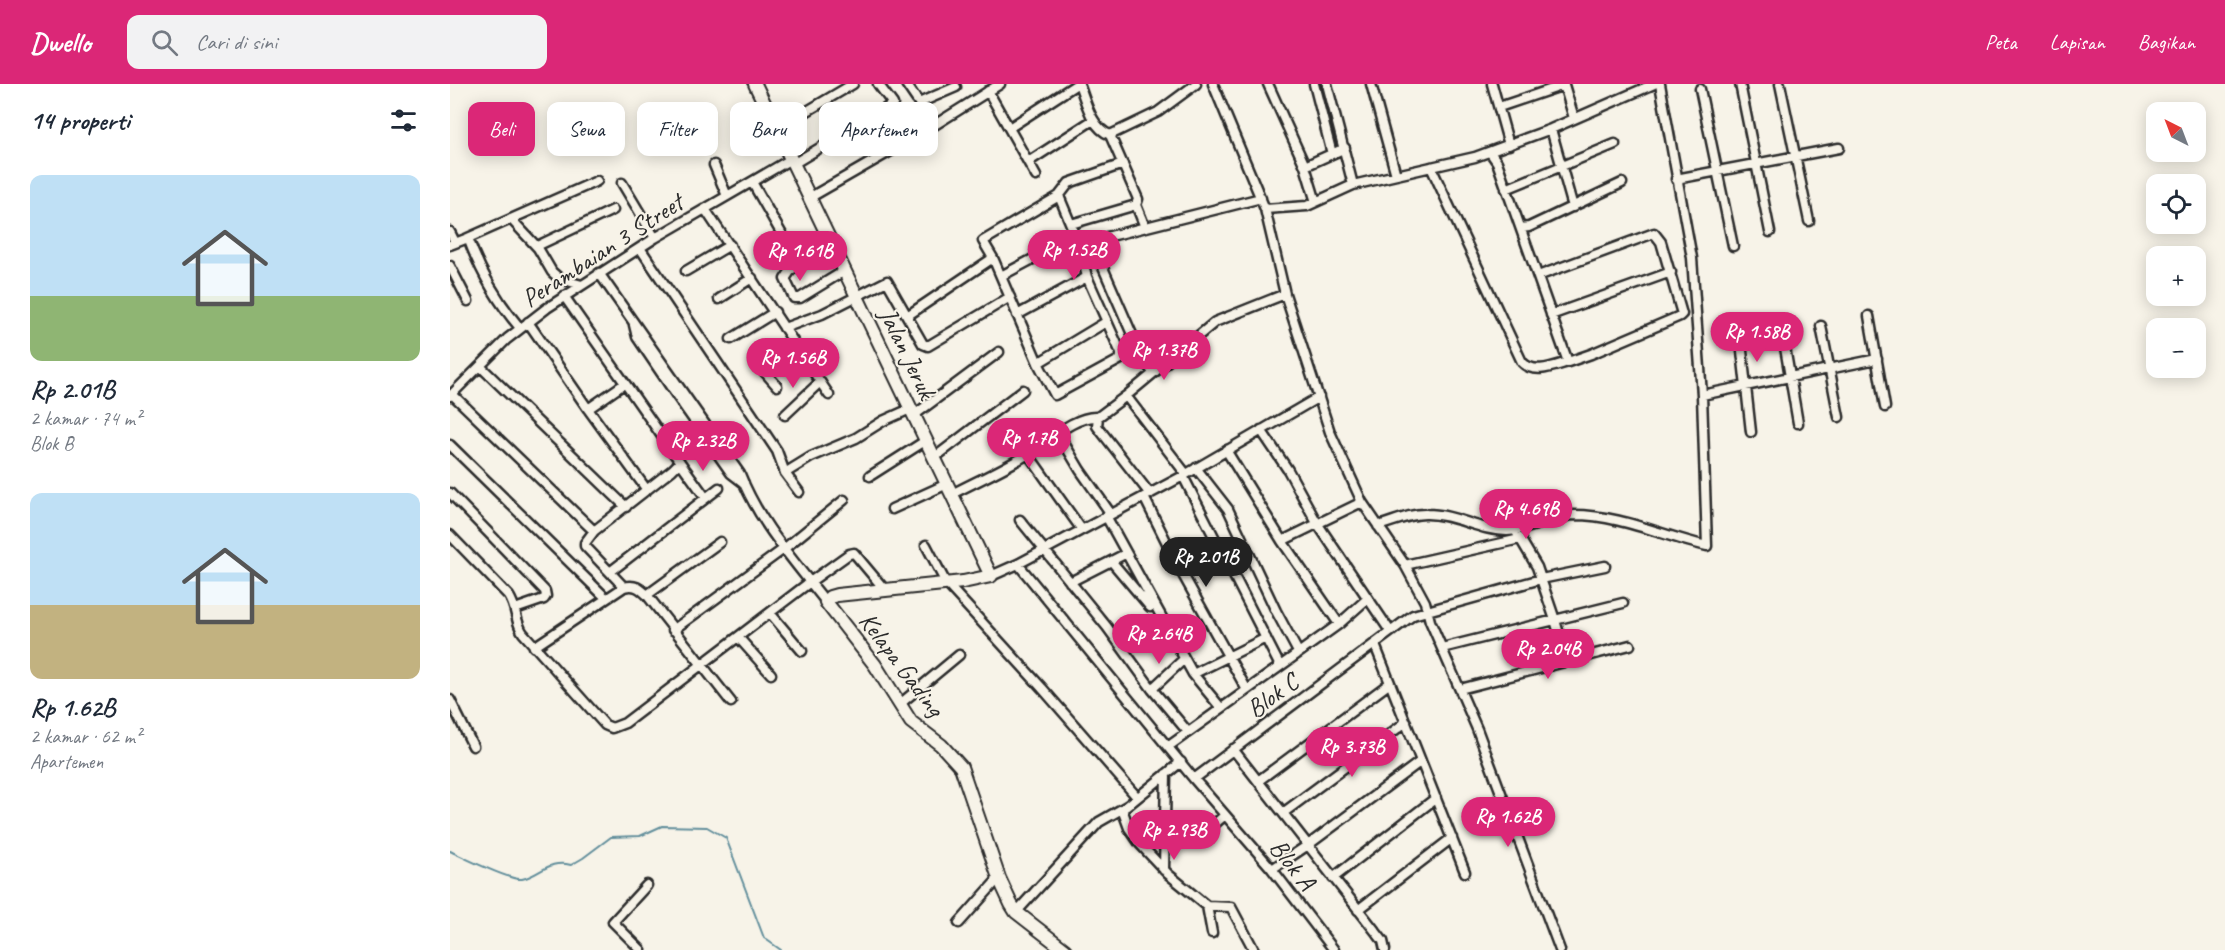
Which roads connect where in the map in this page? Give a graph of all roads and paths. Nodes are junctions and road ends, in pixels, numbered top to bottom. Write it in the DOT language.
graph roads {
  1 [pos="755,84"];
  2 [pos="853,84"];
  3 [pos="878,84"];
  4 [pos="906,84"];
  5 [pos="1000,84"];
  6 [pos="1078,84"];
  7 [pos="1196,84"];
  8 [pos="1213,84"];
  9 [pos="1268,84"];
  10 [pos="1314,84"];
  11 [pos="1327,84"];
  12 [pos="1371,84"];
  13 [pos="1492,84"];
  14 [pos="1654,84"];
  15 [pos="1660,84"];
  16 [pos="1740,84"];
  17 [pos="1780,84"];
  18 [pos="1566,85"];
  19 [pos="956,87"];
  20 [pos="986,89"];
  21 [pos="1700,89"];
  22 [pos="764,102"];
  23 [pos="918,102"];
  24 [pos="921,102"];
  25 [pos="1499,107"];
  26 [pos="807,111"];
  27 [pos="1574,118"];
  28 [pos="1094,120"];
  29 [pos="938,122"];
  30 [pos="1009,128"];
  31 [pos="1551,129"];
  32 [pos="1110,135"];
  33 [pos="1615,144"];
  34 [pos="1509,146"];
  35 [pos="1345,148"];
  36 [pos="1839,148"];
  37 [pos="1490,152"];
  38 [pos="1332,154"];
  39 [pos="789,156"];
  40 [pos="881,156"];
  41 [pos="1794,156"];
  42 [pos="792,162"];
  43 [pos="1028,162"];
  44 [pos="1755,163"];
  45 [pos="1122,164"];
  46 [pos="714,165"];
  47 [pos="1305,166"];
  48 [pos="1563,166"];
  49 [pos="1431,167"];
  50 [pos="1716,171"];
  51 [pos="1396,175"];
  52 [pos="1036,176"];
  53 [pos="1676,179"];
  54 [pos="597,181"];
  55 [pos="752,182"];
  56 [pos="622,183"];
  57 [pos="1622,183"];
  58 [pos="1353,185"];
  59 [pos="1506,189"];
  60 [pos="727,196"];
  61 [pos="1059,196"];
  62 [pos="809,198"];
  63 [pos="1261,198"];
  64 [pos="1316,202"];
  65 [pos="1136,205"];
  66 [pos="1573,207"];
  67 [pos="705,209"];
  68 [pos="1265,209"];
  69 [pos="613,210"];
  70 [pos="511,219"];
  71 [pos="1809,221"];
  72 [pos="1071,224"];
  73 [pos="1145,227"];
  74 [pos="1521,228"];
  75 [pos="450,232"];
  76 [pos="1770,232"];
  77 [pos="468,238"];
  78 [pos="656,238"];
  79 [pos="784,238"];
  80 [pos="1078,240"];
  81 [pos="452,244"];
  82 [pos="730,245"];
  83 [pos="537,246"];
  84 [pos="1732,246"];
  85 [pos="640,248"];
  86 [pos="833,248"];
  87 [pos="993,258"];
  88 [pos="1101,263"];
  89 [pos="450,266"];
  90 [pos="686,271"];
  91 [pos="844,271"];
  92 [pos="1671,272"];
  93 [pos="599,273"];
  94 [pos="1001,276"];
  95 [pos="1538,276"];
  96 [pos="1087,277"];
  97 [pos="752,278"];
  98 [pos="582,285"];
  99 [pos="1285,294"];
  100 [pos="564,296"];
  101 [pos="856,296"];
  102 [pos="1010,297"];
  103 [pos="719,299"];
  104 [pos="468,301"];
  105 [pos="775,312"];
  106 [pos="1017,315"];
  107 [pos="1551,315"];
  108 [pos="907,316"];
  109 [pos="1869,316"];
  110 [pos="528,322"];
  111 [pos="1106,322"];
  112 [pos="1821,326"];
  113 [pos="520,328"];
  114 [pos="784,328"];
  115 [pos="1783,336"];
  116 [pos="731,339"];
  117 [pos="1742,342"];
  118 [pos="797,347"];
  119 [pos="999,352"];
  120 [pos="1877,359"];
  121 [pos="1568,362"];
  122 [pos="1038,363"];
  123 [pos="480,366"];
  124 [pos="1829,369"];
  125 [pos="1153,373"];
  126 [pos="1789,377"];
  127 [pos="820,382"];
  128 [pos="624,384"];
  129 [pos="777,386"];
  130 [pos="1746,386"];
  131 [pos="1023,390"];
  132 [pos="451,395"];
  133 [pos="829,395"];
  134 [pos="1126,396"];
  135 [pos="1702,396"];
  136 [pos="1318,397"];
  137 [pos="1885,407"];
  138 [pos="588,410"];
  139 [pos="911,412"];
  140 [pos="785,415"];
  141 [pos="1098,417"];
  142 [pos="1839,417"];
  143 [pos="1798,423"];
  144 [pos="1261,430"];
  145 [pos="1751,432"];
  146 [pos="1058,433"];
  147 [pos="925,441"];
  148 [pos="450,445"];
  149 [pos="1226,450"];
  150 [pos="1028,454"];
  151 [pos="934,458"];
  152 [pos="680,462"];
  153 [pos="1196,468"];
  154 [pos="786,472"];
  155 [pos="1184,475"];
  156 [pos="870,476"];
  157 [pos="719,488"];
  158 [pos="950,489"];
  159 [pos="647,490"];
  160 [pos="799,492"];
  161 [pos="450,493"];
  162 [pos="1147,495"];
  163 [pos="706,498"];
  164 [pos="844,500"];
  165 [pos="1362,502"];
  166 [pos="626,507"];
  167 [pos="891,509"];
  168 [pos="1109,515"];
  169 [pos="1020,520"];
  170 [pos="1317,523"];
  171 [pos="1378,526"];
  172 [pos="1082,530"];
  173 [pos="1515,530"];
  174 [pos="594,531"];
  175 [pos="450,534"];
  176 [pos="1520,539"];
  177 [pos="1282,541"];
  178 [pos="720,542"];
  179 [pos="926,545"];
  180 [pos="785,548"];
  181 [pos="1044,550"];
  182 [pos="1125,554"];
  183 [pos="1222,554"];
  184 [pos="1112,562"];
  185 [pos="1018,564"];
  186 [pos="1406,565"];
  187 [pos="1605,566"];
  188 [pos="610,572"];
  189 [pos="1182,573"];
  190 [pos="991,576"];
  191 [pos="1541,579"];
  192 [pos="810,582"];
  193 [pos="1070,582"];
  194 [pos="946,584"];
  195 [pos="624,586"];
  196 [pos="885,590"];
  197 [pos="648,595"];
  198 [pos="606,598"];
  199 [pos="1367,599"];
  200 [pos="826,602"];
  201 [pos="1623,603"];
  202 [pos="515,609"];
  203 [pos="1427,610"];
  204 [pos="770,613"];
  205 [pos="1556,620"];
  206 [pos="1165,624"];
  207 [pos="1339,624"];
  208 [pos="673,630"];
  209 [pos="1390,631"];
  210 [pos="738,637"];
  211 [pos="1266,638"];
  212 [pos="1375,645"];
  213 [pos="1630,645"];
  214 [pos="534,647"];
  215 [pos="1442,648"];
  216 [pos="801,651"];
  217 [pos="1298,652"];
  218 [pos="958,655"];
  219 [pos="1229,656"];
  220 [pos="1184,660"];
  221 [pos="1567,661"];
  222 [pos="700,665"];
  223 [pos="1280,666"];
  224 [pos="771,674"];
  225 [pos="1193,674"];
  226 [pos="1390,683"];
  227 [pos="1460,689"];
  228 [pos="1152,690"];
  229 [pos="1247,690"];
  230 [pos="450,700"];
  231 [pos="731,702"];
  232 [pos="900,704"];
  233 [pos="1221,708"];
  234 [pos="1406,722"];
  235 [pos="1188,732"];
  236 [pos="473,746"];
  237 [pos="1169,746"];
  238 [pos="1233,749"];
  239 [pos="1421,761"];
  240 [pos="1181,762"];
  241 [pos="1166,774"];
  242 [pos="1194,779"];
  243 [pos="1258,781"];
  244 [pos="1137,797"];
  245 [pos="1436,798"];
  246 [pos="1122,809"];
  247 [pos="1283,813"];
  248 [pos="1225,815"];
  249 [pos="1452,838"];
  250 [pos="1196,840"];
  251 [pos="1308,845"];
  252 [pos="1272,869"];
  253 [pos="1164,870"];
  254 [pos="1465,872"];
  255 [pos="999,878"];
  256 [pos="1333,878"];
  257 [pos="647,885"];
  258 [pos="1207,906"];
  259 [pos="1020,908"];
  260 [pos="1358,910"];
  261 [pos="959,923"];
  262 [pos="1212,933"];
  263 [pos="641,950"];
  264 [pos="1065,950"];
  265 [pos="1254,950"];
  266 [pos="1334,950"];
  267 [pos="1385,950"];
  268 [pos="1560,950"];
  1 -- 22 [label="street, Jalan Jeruk"];
  2 -- 26 [label="street"];
  3 -- 42 [label="street, Perambaian 3 Street"];
  4 -- 23 [label="street"];
  5 -- 20 [label="street"];
  6 -- 28 [label="street"];
  6 -- 30 [label="street"];
  7 -- 32 [label="street"];
  8 -- 63 [label="street"];
  9 -- 47 [label="street"];
  10 -- 38 [label="street"];
  11 -- 35 [label="street"];
  12 -- 51 [label="street"];
  13 -- 25 [label="street"];
  14 -- 27 [label="street"];
  15 -- 53 [label="street"];
  16 -- 44 [label="street"];
  17 -- 41 [label="street"];
  18 -- 25 [label="street"];
  18 -- 27 [label="street"];
  19 -- 24 [label="street"];
  20 -- 29 [label="street"];
  20 -- 30 [label="street"];
  21 -- 50 [label="street"];
  25 -- 34 [label="street"];
  27 -- 31 [label="street"];
  28 -- 32 [label="street"];
  28 -- 43 [label="street"];
  30 -- 43 [label="street"];
  31 -- 34 [label="street"];
  31 -- 48 [label="street"];
  32 -- 45 [label="street"];
  33 -- 48 [label="street"];
  34 -- 37 [label="street"];
  35 -- 38 [label="street"];
  35 -- 58 [label="street"];
  36 -- 41 [label="street"];
  37 -- 49 [label="street"];
  37 -- 59 [label="street"];
  38 -- 47 [label="street"];
  39 -- 42 [label="street, Jalan Jeruk"];
  40 -- 62 [label="street"];
  41 -- 44 [label="street"];
  41 -- 71 [label="street"];
  42 -- 55 [label="street, Perambaian 3 Street"];
  42 -- 62 [label="street, Jalan Jeruk"];
  43 -- 52 [label="street"];
  44 -- 50 [label="street"];
  44 -- 76 [label="street"];
  45 -- 61 [label="street"];
  45 -- 65 [label="street"];
  46 -- 60 [label="street"];
  47 -- 64 [label="street"];
  48 -- 59 [label="street"];
  48 -- 66 [label="street"];
  49 -- 51 [label="street"];
  49 -- 121 [label="street"];
  50 -- 53 [label="street"];
  50 -- 84 [label="street"];
  51 -- 58 [label="street"];
  53 -- 135 [label="street"];
  54 -- 70 [label="street"];
  55 -- 60 [label="street, Perambaian 3 Street"];
  55 -- 79 [label="street"];
  56 -- 78 [label="street"];
  57 -- 66 [label="street"];
  58 -- 64 [label="street"];
  59 -- 74 [label="street"];
  60 -- 67 [label="street, Perambaian 3 Street"];
  61 -- 72 [label="street"];
  61 -- 87 [label="street"];
  62 -- 86 [label="street, Jalan Jeruk"];
  63 -- 68 [label="street"];
  63 -- 73 [label="street"];
  64 -- 68 [label="street"];
  65 -- 72 [label="street"];
  65 -- 73 [label="street"];
  66 -- 74 [label="street"];
  67 -- 78 [label="street, Perambaian 3 Street"];
  67 -- 82 [label="street"];
  68 -- 99 [label="street"];
  69 -- 83 [label="street"];
  70 -- 77 [label="street"];
  70 -- 83 [label="street"];
  72 -- 80 [label="street"];
  73 -- 80 [label="street"];
  74 -- 95 [label="street"];
  75 -- 81 [label="street"];
  77 -- 81 [label="street"];
  77 -- 113 [label="street"];
  78 -- 85 [label="street, Perambaian 3 Street"];
  80 -- 94 [label="street"];
  80 -- 96 [label="street"];
  82 -- 90 [label="street"];
  82 -- 97 [label="street"];
  83 -- 98 [label="street"];
  85 -- 93 [label="street, Perambaian 3 Street"];
  85 -- 154 [label="street"];
  86 -- 91 [label="street, Jalan Jeruk"];
  86 -- 91 [label="street"];
  87 -- 94 [label="street"];
  87 -- 108 [label="street"];
  88 -- 125 [label="street"];
  89 -- 104 [label="street"];
  91 -- 101 [label="street, Jalan Jeruk"];
  92 -- 95 [label="street"];
  92 -- 107 [label="street"];
  92 -- 121 [label="street"];
  93 -- 98 [label="street, Perambaian 3 Street"];
  93 -- 180 [label="street"];
  94 -- 102 [label="street"];
  95 -- 107 [label="street"];
  96 -- 106 [label="street"];
  96 -- 111 [label="street"];
  97 -- 103 [label="street"];
  97 -- 105 [label="street"];
  98 -- 100 [label="street, Perambaian 3 Street"];
  99 -- 125 [label="street"];
  99 -- 136 [label="street"];
  100 -- 110 [label="street, Perambaian 3 Street"];
  100 -- 128 [label="street"];
  101 -- 108 [label="street"];
  101 -- 114 [label="street"];
  101 -- 139 [label="street, Jalan Jeruk"];
  102 -- 106 [label="street"];
  102 -- 108 [label="street"];
  105 -- 114 [label="street"];
  105 -- 116 [label="street"];
  106 -- 122 [label="street"];
  107 -- 121 [label="street"];
  109 -- 120 [label="street"];
  110 -- 113 [label="street, Perambaian 3 Street"];
  110 -- 138 [label="street"];
  111 -- 122 [label="street"];
  111 -- 122 [label="street"];
  112 -- 124 [label="street"];
  113 -- 123 [label="street, Perambaian 3 Street"];
  114 -- 118 [label="street"];
  115 -- 126 [label="street"];
  117 -- 130 [label="street"];
  118 -- 127 [label="street"];
  118 -- 129 [label="street"];
  119 -- 139 [label="street"];
  120 -- 124 [label="street"];
  120 -- 137 [label="street"];
  123 -- 132 [label="street, Perambaian 3 Street"];
  123 -- 166 [label="street"];
  124 -- 126 [label="street"];
  124 -- 142 [label="street"];
  125 -- 134 [label="street"];
  126 -- 130 [label="street"];
  126 -- 143 [label="street"];
  127 -- 133 [label="street"];
  127 -- 140 [label="street"];
  128 -- 138 [label="street"];
  128 -- 152 [label="street"];
  130 -- 135 [label="street"];
  130 -- 145 [label="street"];
  131 -- 151 [label="street"];
  132 -- 174 [label="street"];
  134 -- 141 [label="street"];
  134 -- 155 [label="street"];
  135 -- 173 [label="street"];
  136 -- 144 [label="street"];
  136 -- 165 [label="street"];
  138 -- 159 [label="street"];
  139 -- 147 [label="street, Jalan Jeruk"];
  139 -- 154 [label="street"];
  141 -- 146 [label="street"];
  141 -- 162 [label="street"];
  144 -- 149 [label="street"];
  144 -- 170 [label="street"];
  146 -- 150 [label="street"];
  146 -- 168 [label="street"];
  147 -- 151 [label="street, Jalan Jeruk"];
  147 -- 156 [label="street"];
  148 -- 198 [label="street"];
  149 -- 153 [label="street"];
  149 -- 177 [label="street"];
  150 -- 158 [label="street"];
  150 -- 172 [label="street"];
  151 -- 158 [label="street, Jalan Jeruk"];
  152 -- 159 [label="street"];
  152 -- 163 [label="street"];
  153 -- 155 [label="street"];
  153 -- 217 [label="street"];
  154 -- 160 [label="street"];
  155 -- 162 [label="street"];
  155 -- 183 [label="street"];
  157 -- 163 [label="street"];
  158 -- 167 [label="street"];
  158 -- 190 [label="street, Jalan Jeruk"];
  159 -- 166 [label="street"];
  161 -- 202 [label="street"];
  162 -- 168 [label="street"];
  162 -- 189 [label="street"];
  163 -- 188 [label="street"];
  164 -- 180 [label="street"];
  165 -- 170 [label="street"];
  165 -- 171 [label="street"];
  166 -- 174 [label="street"];
  168 -- 172 [label="street"];
  168 -- 182 [label="street"];
  169 -- 181 [label="street"];
  170 -- 177 [label="street"];
  170 -- 199 [label="street"];
  171 -- 173 [label="street"];
  171 -- 186 [label="street"];
  172 -- 181 [label="street"];
  173 -- 176 [label="street"];
  174 -- 188 [label="street"];
  175 -- 202 [label="street"];
  176 -- 186 [label="street"];
  176 -- 191 [label="street"];
  177 -- 207 [label="street"];
  178 -- 197 [label="street"];
  179 -- 194 [label="street"];
  180 -- 192 [label="street"];
  180 -- 208 [label="street"];
  181 -- 185 [label="street"];
  181 -- 193 [label="street"];
  182 -- 184 [label="street"];
  182 -- 206 [label="street"];
  183 -- 189 [label="street"];
  183 -- 211 [label="street"];
  184 -- 193 [label="street"];
  184 -- 206 [label="street"];
  185 -- 190 [label="street"];
  185 -- 237 [label="street, Blok A"];
  186 -- 203 [label="street"];
  187 -- 191 [label="street"];
  188 -- 195 [label="street"];
  189 -- 219 [label="street"];
  190 -- 194 [label="street, Kelapa Gading"];
  191 -- 203 [label="street"];
  191 -- 205 [label="street"];
  192 -- 196 [label="street"];
  192 -- 200 [label="street"];
  192 -- 204 [label="street"];
  193 -- 228 [label="street"];
  194 -- 196 [label="street, Kelapa Gading"];
  194 -- 244 [label="street"];
  195 -- 197 [label="street"];
  195 -- 198 [label="street"];
  196 -- 200 [label="street, Kelapa Gading"];
  197 -- 208 [label="street"];
  198 -- 214 [label="street"];
  199 -- 207 [label="street"];
  199 -- 209 [label="street"];
  200 -- 232 [label="street, Kelapa Gading"];
  201 -- 205 [label="street"];
  202 -- 214 [label="street"];
  203 -- 209 [label="street"];
  203 -- 215 [label="street"];
  204 -- 210 [label="street"];
  204 -- 216 [label="street"];
  205 -- 215 [label="street"];
  205 -- 221 [label="street"];
  206 -- 220 [label="street"];
  207 -- 217 [label="street"];
  208 -- 222 [label="street"];
  209 -- 212 [label="street"];
  210 -- 222 [label="street"];
  210 -- 224 [label="street"];
  211 -- 219 [label="street"];
  211 -- 223 [label="street"];
  212 -- 226 [label="street"];
  212 -- 238 [label="street, Blok C"];
  213 -- 221 [label="street"];
  214 -- 222 [label="street"];
  215 -- 227 [label="street"];
  217 -- 223 [label="street"];
  218 -- 232 [label="street"];
  219 -- 225 [label="street"];
  219 -- 229 [label="street"];
  220 -- 225 [label="street"];
  220 -- 228 [label="street"];
  221 -- 227 [label="street"];
  222 -- 231 [label="street"];
  223 -- 229 [label="street"];
  225 -- 233 [label="street"];
  226 -- 234 [label="street"];
  226 -- 243 [label="street"];
  227 -- 268 [label="street"];
  228 -- 235 [label="street"];
  229 -- 233 [label="street"];
  230 -- 236 [label="street"];
  232 -- 255 [label="street, Kelapa Gading"];
  233 -- 235 [label="street"];
  234 -- 239 [label="street"];
  234 -- 247 [label="street"];
  235 -- 237 [label="street"];
  237 -- 240 [label="street, Blok A"];
  238 -- 242 [label="street, Blok C"];
  238 -- 243 [label="street"];
  239 -- 245 [label="street"];
  239 -- 251 [label="street"];
  240 -- 241 [label="street"];
  240 -- 242 [label="street, Blok A"];
  241 -- 244 [label="street"];
  241 -- 253 [label="street"];
  242 -- 248 [label="street, Blok A"];
  243 -- 247 [label="street"];
  244 -- 246 [label="street"];
  245 -- 249 [label="street"];
  245 -- 256 [label="street"];
  246 -- 253 [label="street"];
  246 -- 259 [label="street"];
  247 -- 251 [label="street"];
  248 -- 250 [label="street"];
  248 -- 252 [label="street, Blok A"];
  249 -- 254 [label="street"];
  249 -- 260 [label="street"];
  251 -- 252 [label="street"];
  251 -- 256 [label="street"];
  252 -- 266 [label="street, Blok A"];
  253 -- 258 [label="street"];
  255 -- 261 [label="street"];
  255 -- 264 [label="street, Kelapa Gading"];
  256 -- 260 [label="street"];
  257 -- 263 [label="street"];
  258 -- 262 [label="street"];
  258 -- 265 [label="street"];
  260 -- 267 [label="street"];
}
